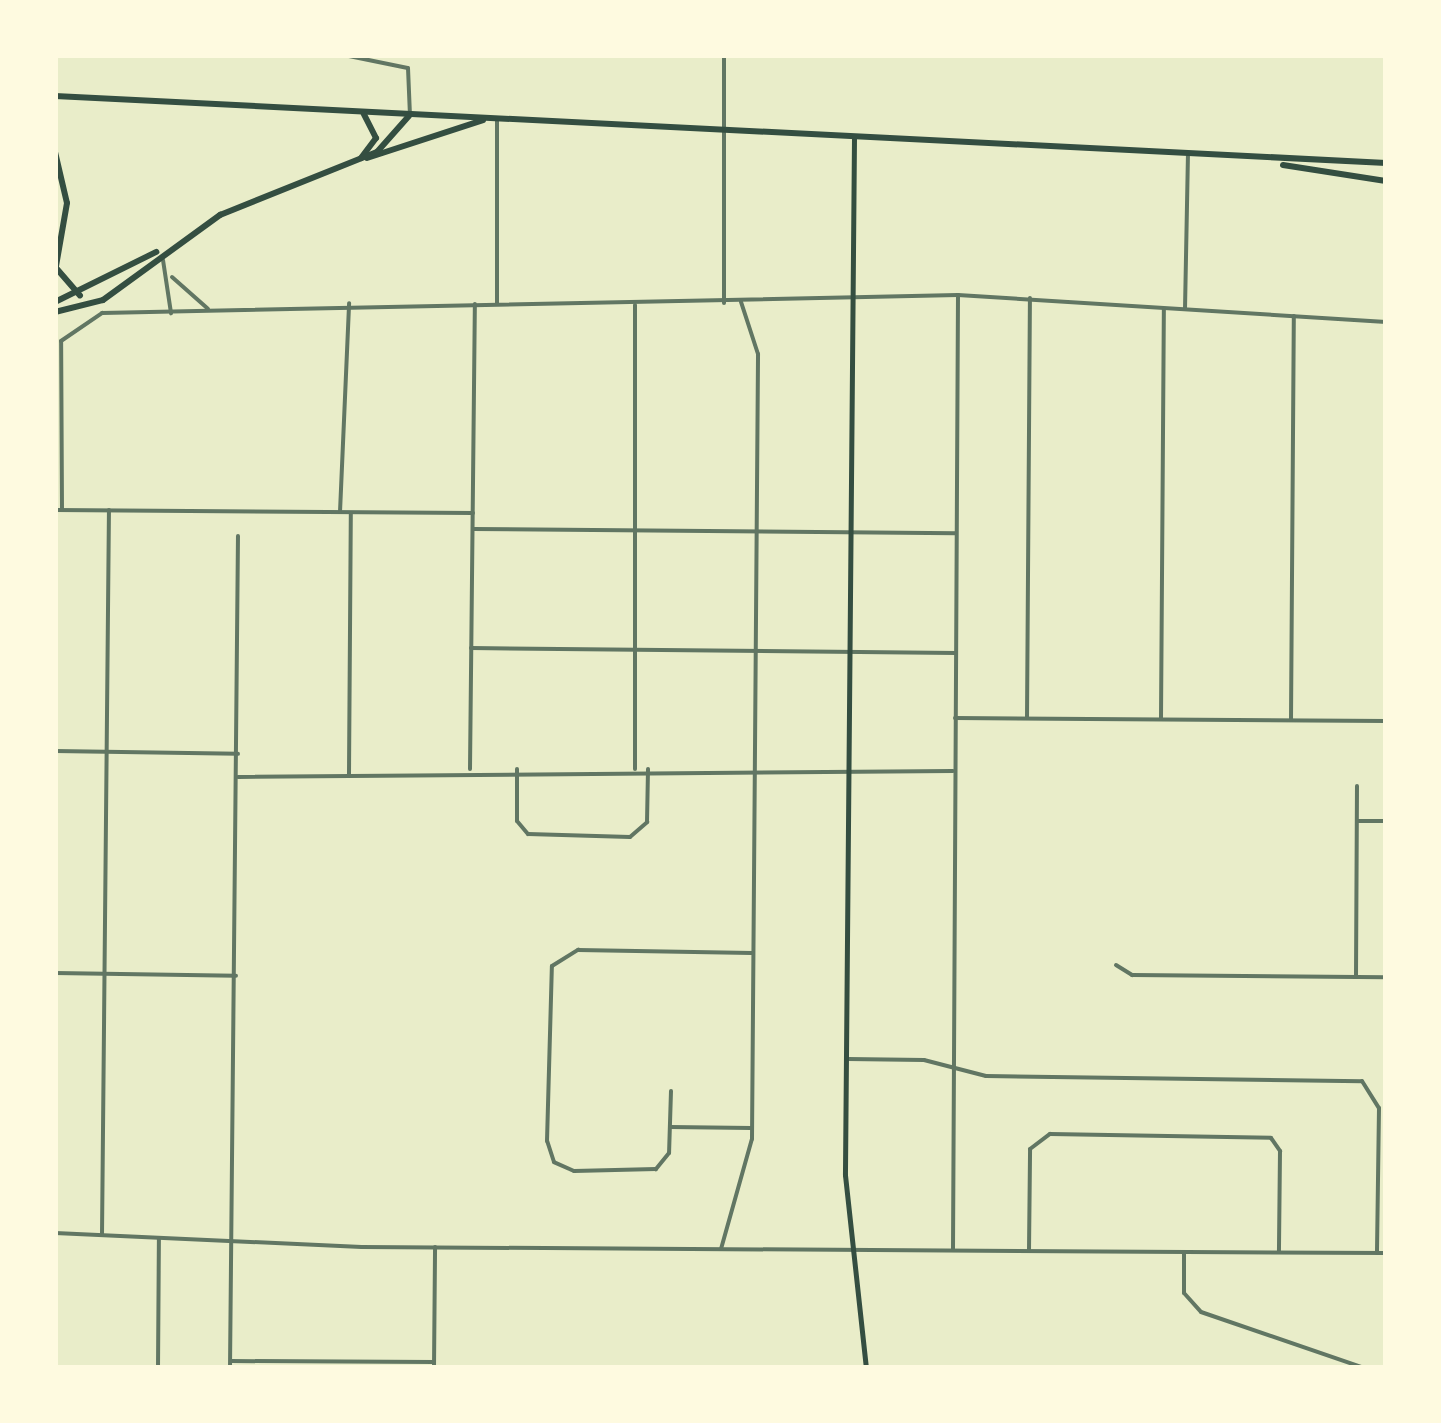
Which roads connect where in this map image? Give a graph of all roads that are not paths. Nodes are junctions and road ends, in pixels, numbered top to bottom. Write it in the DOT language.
graph roads {
  1 [pos="344,55"];
  2 [pos="724,55"];
  3 [pos="55,96"];
  4 [pos="364,113"];
  5 [pos="410,115"];
  6 [pos="486,119"];
  7 [pos="497,119"];
  8 [pos="725,131"];
  9 [pos="854,138"];
  10 [pos="55,152"];
  11 [pos="1188,156"];
  12 [pos="361,158"];
  13 [pos="1267,162"];
  14 [pos="1386,163"];
  15 [pos="1386,181"];
  16 [pos="158,252"];
  17 [pos="56,270"];
  18 [pos="171,274"];
  19 [pos="82,295"];
  20 [pos="958,295"];
  21 [pos="852,297"];
  22 [pos="1030,298"];
  23 [pos="741,301"];
  24 [pos="55,302"];
  25 [pos="349,303"];
  26 [pos="724,303"];
  27 [pos="475,304"];
  28 [pos="498,304"];
  29 [pos="635,305"];
  30 [pos="1164,307"];
  31 [pos="1185,308"];
  32 [pos="213,310"];
  33 [pos="55,312"];
  34 [pos="171,313"];
  35 [pos="1294,316"];
  36 [pos="1386,322"];
  37 [pos="58,510"];
  38 [pos="109,510"];
  39 [pos="340,512"];
  40 [pos="351,512"];
  41 [pos="473,513"];
  42 [pos="473,529"];
  43 [pos="634,530"];
  44 [pos="756,530"];
  45 [pos="850,531"];
  46 [pos="956,532"];
  47 [pos="238,536"];
  48 [pos="472,648"];
  49 [pos="634,649"];
  50 [pos="756,650"];
  51 [pos="849,652"];
  52 [pos="956,653"];
  53 [pos="955,718"];
  54 [pos="1027,718"];
  55 [pos="1161,719"];
  56 [pos="1291,720"];
  57 [pos="1386,721"];
  58 [pos="55,752"];
  59 [pos="107,752"];
  60 [pos="238,754"];
  61 [pos="517,769"];
  62 [pos="635,769"];
  63 [pos="648,769"];
  64 [pos="470,770"];
  65 [pos="754,770"];
  66 [pos="848,770"];
  67 [pos="954,771"];
  68 [pos="349,774"];
  69 [pos="238,777"];
  70 [pos="1356,786"];
  71 [pos="1356,821"];
  72 [pos="1386,821"];
  73 [pos="752,953"];
  74 [pos="1116,965"];
  75 [pos="55,974"];
  76 [pos="105,974"];
  77 [pos="236,976"];
  78 [pos="1356,976"];
  79 [pos="1386,976"];
  80 [pos="846,1059"];
  81 [pos="955,1068"];
  82 [pos="671,1091"];
  83 [pos="670,1127"];
  84 [pos="752,1128"];
  85 [pos="55,1233"];
  86 [pos="102,1235"];
  87 [pos="159,1238"];
  88 [pos="232,1241"];
  89 [pos="435,1248"];
  90 [pos="720,1249"];
  91 [pos="849,1250"];
  92 [pos="953,1250"];
  93 [pos="1029,1251"];
  94 [pos="1184,1252"];
  95 [pos="1279,1252"];
  96 [pos="1377,1253"];
  97 [pos="1386,1253"];
  98 [pos="230,1361"];
  99 [pos="434,1365"];
  100 [pos="158,1368"];
  101 [pos="230,1368"];
  102 [pos="866,1368"];
  103 [pos="1366,1368"];
  1 -- 5 [label="street"];
  2 -- 8 [label="street"];
  3 -- 4 [label="highway"];
  4 -- 5 [label="highway"];
  4 -- 12 [label="highway"];
  5 -- 6 [label="highway"];
  5 -- 12 [label="highway"];
  6 -- 7 [label="highway"];
  6 -- 12 [label="highway"];
  7 -- 8 [label="highway"];
  7 -- 28 [label="street"];
  8 -- 9 [label="highway"];
  8 -- 26 [label="street"];
  9 -- 11 [label="highway"];
  9 -- 21 [label="main road"];
  10 -- 17 [label="highway"];
  11 -- 13 [label="highway"];
  11 -- 31 [label="street"];
  12 -- 16 [label="highway"];
  13 -- 14 [label="highway"];
  13 -- 15 [label="highway"];
  16 -- 18 [label="street"];
  16 -- 19 [label="highway"];
  16 -- 33 [label="highway"];
  17 -- 19 [label="highway"];
  18 -- 32 [label="street"];
  18 -- 34 [label="street"];
  19 -- 24 [label="highway"];
  20 -- 21 [label="street"];
  20 -- 22 [label="street"];
  20 -- 46 [label="street"];
  21 -- 23 [label="street"];
  21 -- 45 [label="main road"];
  22 -- 30 [label="street"];
  22 -- 54 [label="street"];
  23 -- 26 [label="street"];
  23 -- 44 [label="street"];
  25 -- 27 [label="street"];
  25 -- 32 [label="street"];
  25 -- 39 [label="street"];
  26 -- 29 [label="street"];
  27 -- 28 [label="street"];
  27 -- 41 [label="street"];
  28 -- 29 [label="street"];
  29 -- 43 [label="street"];
  30 -- 31 [label="street"];
  30 -- 55 [label="street"];
  31 -- 35 [label="street"];
  32 -- 34 [label="street"];
  34 -- 37 [label="street"];
  35 -- 36 [label="street"];
  35 -- 56 [label="street"];
  37 -- 38 [label="street"];
  38 -- 39 [label="street"];
  38 -- 59 [label="street"];
  39 -- 40 [label="street"];
  40 -- 41 [label="street"];
  40 -- 68 [label="street"];
  41 -- 42 [label="street"];
  42 -- 43 [label="street"];
  42 -- 48 [label="street"];
  43 -- 44 [label="street"];
  43 -- 49 [label="street"];
  44 -- 45 [label="street"];
  44 -- 50 [label="street"];
  45 -- 46 [label="street"];
  45 -- 51 [label="main road"];
  46 -- 52 [label="street"];
  47 -- 60 [label="street"];
  48 -- 49 [label="street"];
  48 -- 64 [label="street"];
  49 -- 50 [label="street"];
  49 -- 62 [label="street"];
  50 -- 51 [label="street"];
  50 -- 65 [label="street"];
  51 -- 52 [label="street"];
  51 -- 66 [label="main road"];
  52 -- 53 [label="street"];
  53 -- 54 [label="street"];
  53 -- 67 [label="street"];
  54 -- 55 [label="street"];
  55 -- 56 [label="street"];
  56 -- 57 [label="street"];
  58 -- 59 [label="street"];
  59 -- 60 [label="street"];
  59 -- 76 [label="street"];
  60 -- 69 [label="street"];
  61 -- 62 [label="street"];
  61 -- 63 [label="street"];
  61 -- 64 [label="street"];
  62 -- 63 [label="street"];
  63 -- 65 [label="street"];
  64 -- 68 [label="street"];
  65 -- 66 [label="street"];
  65 -- 73 [label="street"];
  66 -- 67 [label="street"];
  66 -- 80 [label="main road"];
  67 -- 81 [label="street"];
  68 -- 69 [label="street"];
  69 -- 77 [label="street"];
  70 -- 71 [label="street"];
  71 -- 72 [label="street"];
  71 -- 78 [label="street"];
  73 -- 83 [label="street"];
  73 -- 84 [label="street"];
  74 -- 78 [label="street"];
  75 -- 76 [label="street"];
  76 -- 77 [label="street"];
  76 -- 86 [label="street"];
  77 -- 88 [label="street"];
  78 -- 79 [label="street"];
  80 -- 81 [label="street"];
  80 -- 91 [label="main road"];
  81 -- 92 [label="street"];
  81 -- 96 [label="street"];
  82 -- 83 [label="street"];
  83 -- 84 [label="street"];
  84 -- 90 [label="street"];
  85 -- 86 [label="street"];
  86 -- 87 [label="street"];
  87 -- 88 [label="street"];
  87 -- 100 [label="street"];
  88 -- 89 [label="street"];
  88 -- 98 [label="street"];
  89 -- 90 [label="street"];
  89 -- 99 [label="street"];
  90 -- 91 [label="street"];
  91 -- 92 [label="street"];
  91 -- 102 [label="main road"];
  92 -- 93 [label="street"];
  93 -- 94 [label="street"];
  93 -- 95 [label="street"];
  94 -- 95 [label="street"];
  94 -- 103 [label="street"];
  95 -- 96 [label="street"];
  96 -- 97 [label="street"];
  98 -- 99 [label="street"];
  98 -- 101 [label="street"];
}
